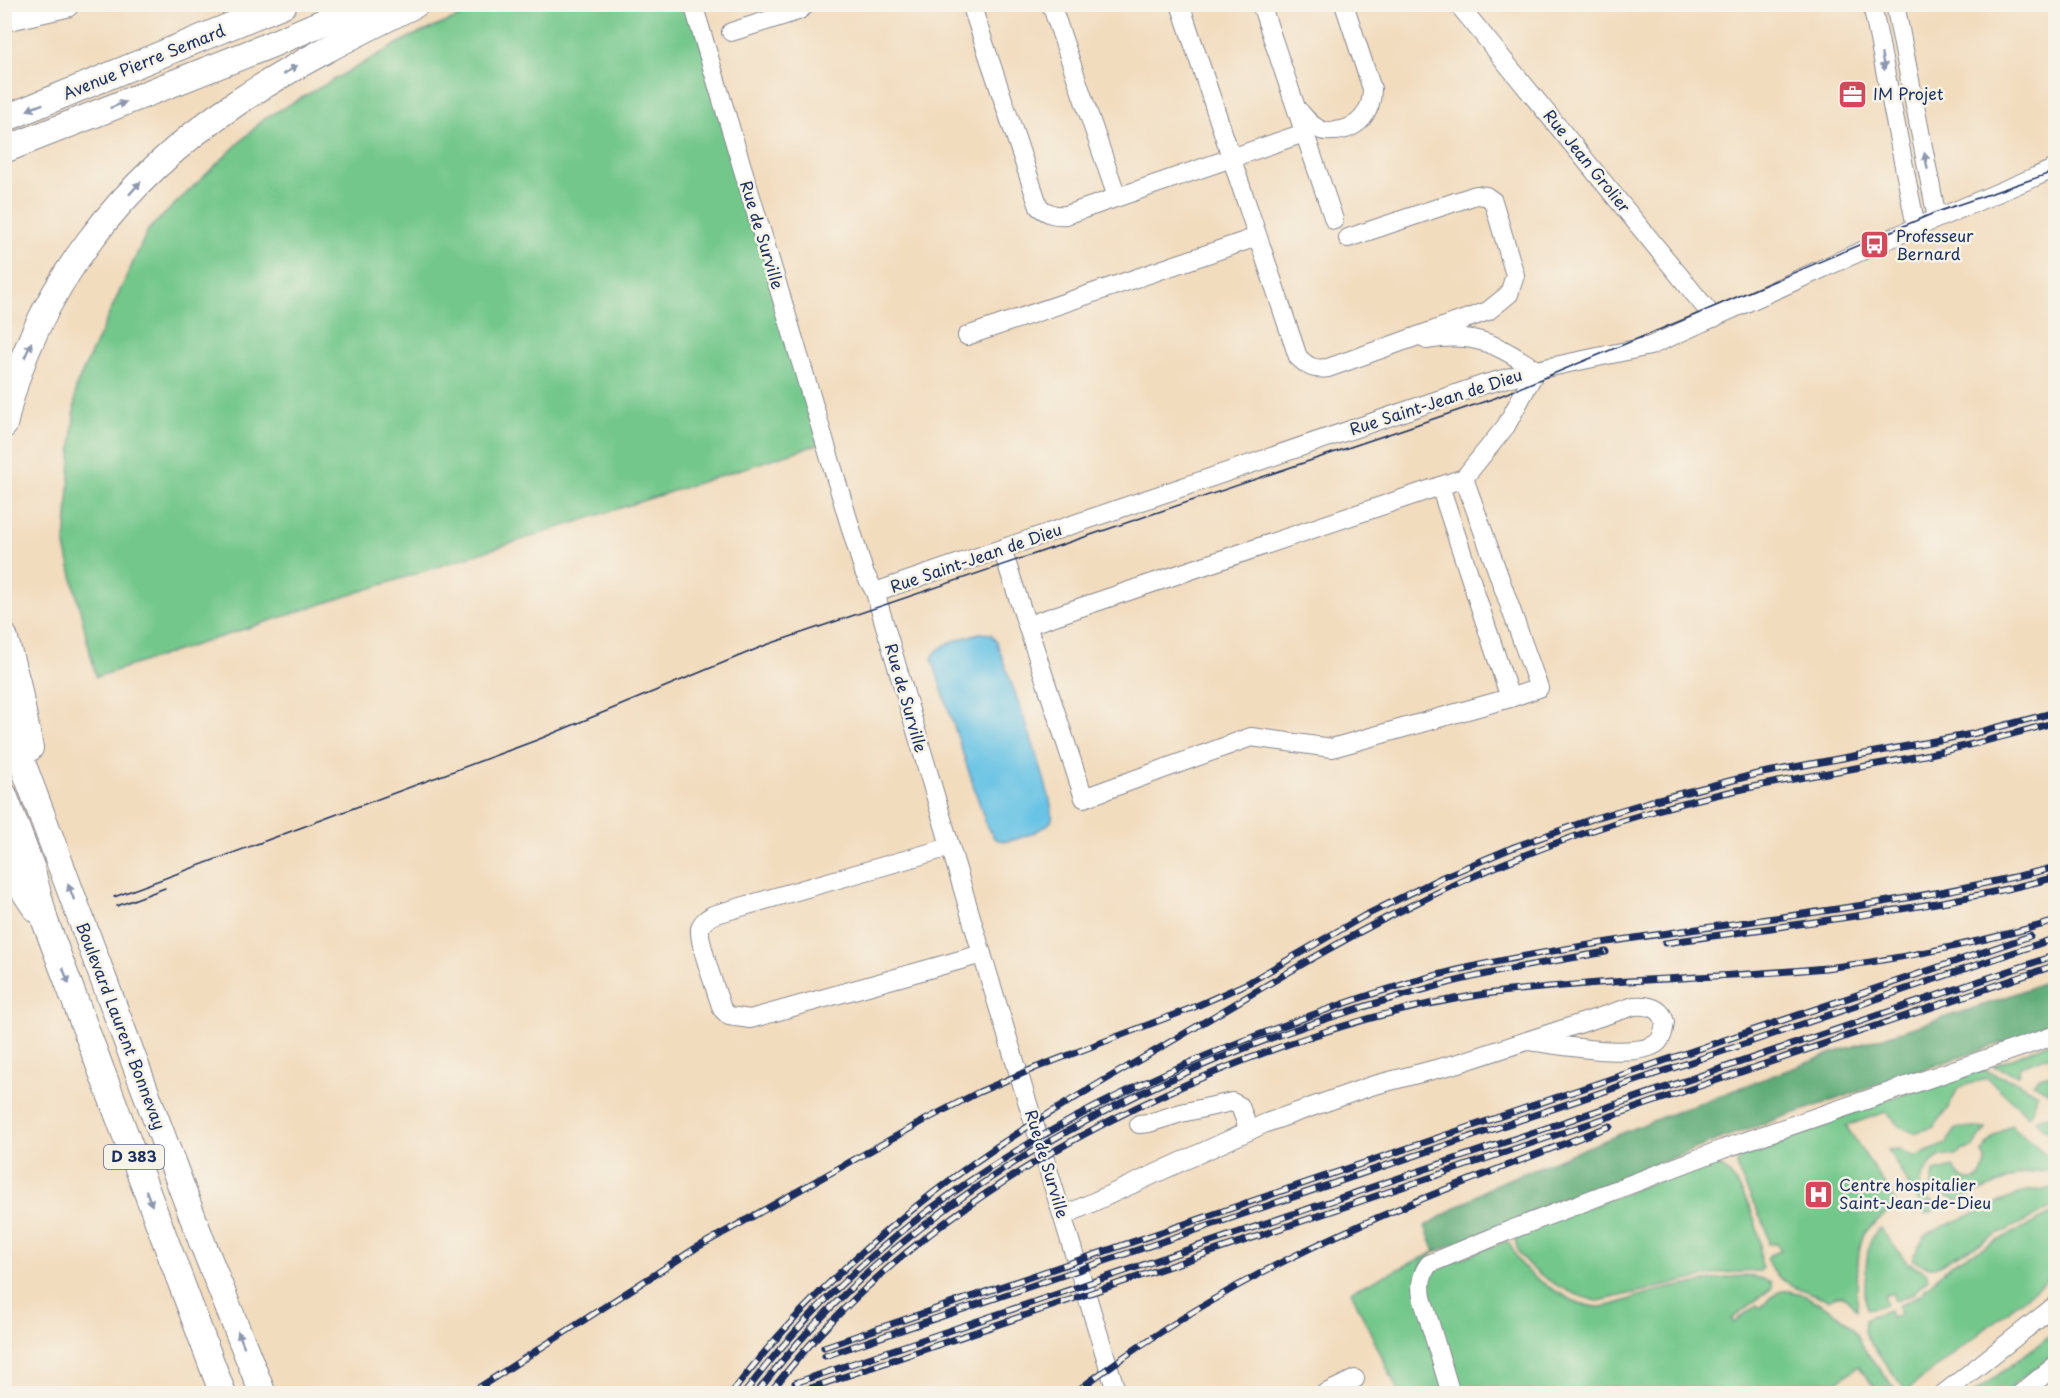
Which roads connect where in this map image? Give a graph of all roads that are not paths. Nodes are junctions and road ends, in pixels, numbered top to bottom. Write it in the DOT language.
graph roads {
  1 [pos="66,4"];
  2 [pos="284,4"];
  3 [pos="366,4"];
  4 [pos="416,4"];
  5 [pos="693,4"];
  6 [pos="807,4"];
  7 [pos="971,4"];
  8 [pos="1051,4"];
  9 [pos="1180,4"];
  10 [pos="1261,4"];
  11 [pos="1344,4"];
  12 [pos="1872,4"];
  13 [pos="1895,4"];
  14 [pos="1466,7"];
  15 [pos="4,18"];
  16 [pos="731,32"];
  17 [pos="1295,106"];
  18 [pos="4,119"];
  19 [pos="1304,133"];
  20 [pos="4,150"];
  21 [pos="1230,158"];
  22 [pos="2055,168"];
  23 [pos="1117,197"];
  24 [pos="1937,218"];
  25 [pos="1334,220"];
  26 [pos="1916,227"];
  27 [pos="1257,237"];
  28 [pos="1348,238"];
  29 [pos="1714,318"];
  30 [pos="967,336"];
  31 [pos="1393,346"];
  32 [pos="1536,370"];
  33 [pos="4,425"];
  34 [pos="1464,478"];
  35 [pos="1440,486"];
  36 [pos="1002,549"];
  37 [pos="875,592"];
  38 [pos="1028,626"];
  39 [pos="4,636"];
  40 [pos="1510,698"];
  41 [pos="4,714"];
  42 [pos="4,795"];
  43 [pos="46,825"];
  44 [pos="950,847"];
  45 [pos="4,857"];
  46 [pos="45,921"];
  47 [pos="982,954"];
  48 [pos="2055,1035"];
  49 [pos="1528,1041"];
  50 [pos="1139,1124"];
  51 [pos="1249,1131"];
  52 [pos="1063,1216"];
  53 [pos="2055,1305"];
  54 [pos="2055,1365"];
  55 [pos="1971,1371"];
  56 [pos="1355,1379"];
  57 [pos="224,1394"];
  58 [pos="263,1394"];
  59 [pos="1117,1394"];
  60 [pos="1324,1394"];
  61 [pos="1451,1394"];
  62 [pos="1943,1394"];
  63 [pos="1955,1394"];
  64 [pos="2020,1394"];
  1 -- 15 [label="highway"];
  2 -- 18 [label="highway, Avenue Pierre Semard, one-way"];
  20 -- 3 [label="highway, one-way"];
  33 -- 4 [label="highway, one-way"];
  5 -- 37 [label="street, Rue de Surville"];
  6 -- 16 [label="street"];
  7 -- 23 [label="street"];
  8 -- 23 [label="street"];
  9 -- 21 [label="street"];
  10 -- 17 [label="street"];
  11 -- 17 [label="street"];
  12 -- 26 [label="street, one-way"];
  24 -- 13 [label="street, one-way"];
  14 -- 29 [label="street, Rue Jean Grolier"];
  17 -- 19 [label="street"];
  19 -- 21 [label="street"];
  19 -- 25 [label="street"];
  21 -- 23 [label="street"];
  21 -- 27 [label="street"];
  22 -- 24 [label="street, Rue Saint-Jean de Dieu"];
  24 -- 26 [label="street, Rue Saint-Jean de Dieu"];
  26 -- 29 [label="street, Rue Saint-Jean de Dieu"];
  27 -- 30 [label="street"];
  27 -- 31 [label="street"];
  28 -- 31 [label="street"];
  29 -- 32 [label="street, Rue Saint-Jean de Dieu"];
  31 -- 32 [label="street"];
  32 -- 34 [label="street"];
  32 -- 36 [label="street, Rue Saint-Jean de Dieu"];
  34 -- 35 [label="street"];
  34 -- 40 [label="street"];
  35 -- 38 [label="street"];
  35 -- 40 [label="street"];
  36 -- 37 [label="street, Rue Saint-Jean de Dieu"];
  36 -- 38 [label="street"];
  37 -- 44 [label="street, Rue de Surville"];
  38 -- 40 [label="street"];
  39 -- 43 [label="highway"];
  41 -- 43 [label="highway, D 383"];
  42 -- 46 [label="highway, D 383"];
  58 -- 43 [label="highway, Boulevard Laurent Bonnevay / D 383, one-way"];
  44 -- 47 [label="street, Rue de Surville"];
  44 -- 47 [label="street"];
  45 -- 46 [label="highway"];
  46 -- 57 [label="highway, Boulevard Laurent Bonnevay / D 383, one-way"];
  47 -- 52 [label="street, Rue de Surville"];
  48 -- 61 [label="street"];
  49 -- 49 [label="street"];
  49 -- 51 [label="street"];
  50 -- 51 [label="street"];
  51 -- 52 [label="street"];
  52 -- 59 [label="street, Rue de Surville"];
  53 -- 55 [label="street"];
  54 -- 64 [label="street"];
  55 -- 62 [label="street"];
  55 -- 63 [label="street"];
  56 -- 60 [label="street"];
}
